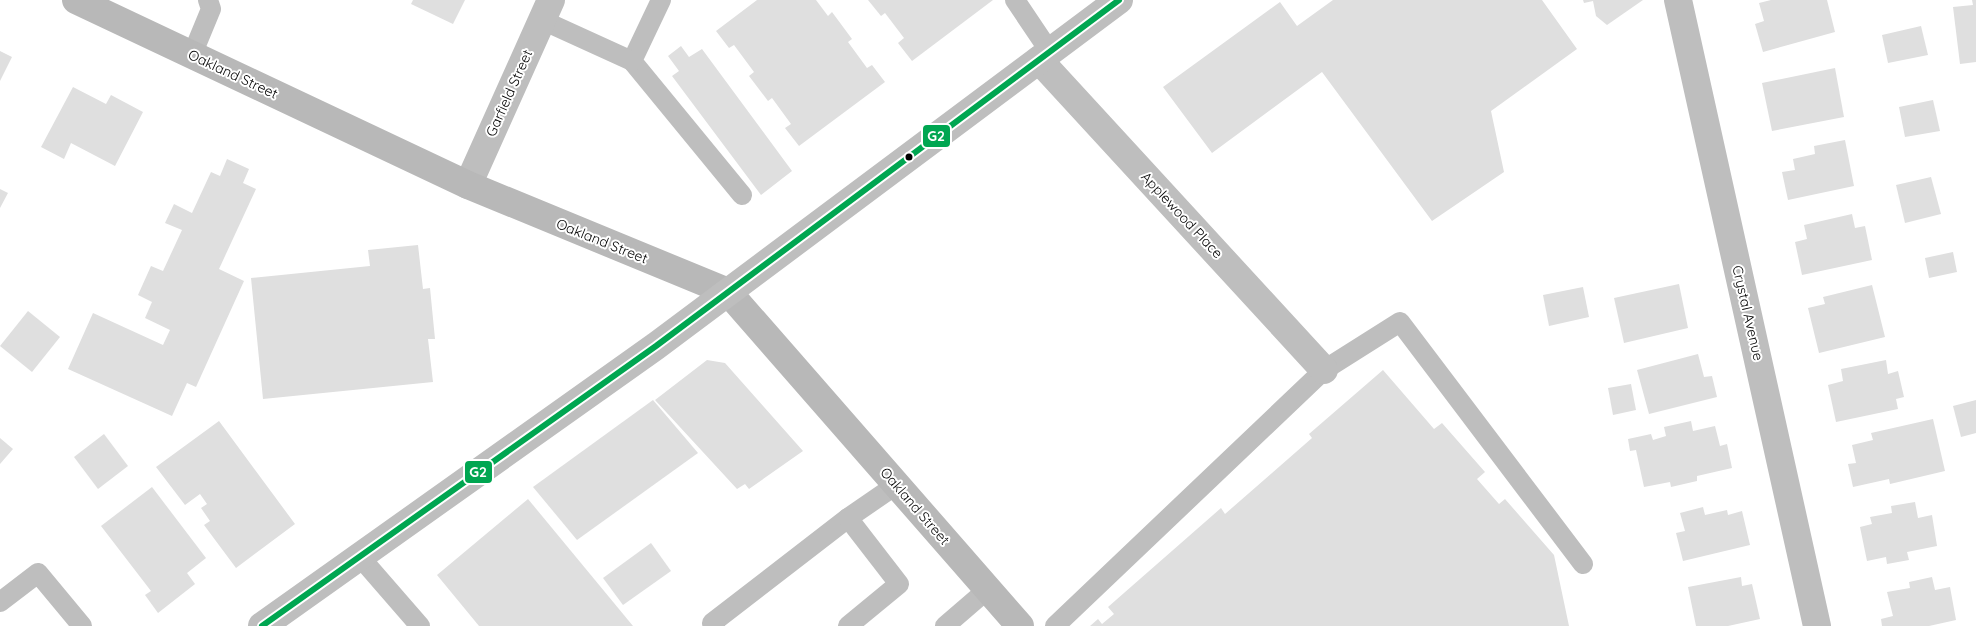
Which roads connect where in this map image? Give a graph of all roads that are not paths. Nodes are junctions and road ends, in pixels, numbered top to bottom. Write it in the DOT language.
graph roads {
  1 [pos="76,0"];
  2 [pos="208,0"];
  3 [pos="661,0"];
  4 [pos="1015,0"];
  5 [pos="1119,0"];
  6 [pos="1678,0"];
  7 [pos="546,10"];
  8 [pos="192,55"];
  9 [pos="1045,56"];
  10 [pos="632,61"];
  11 [pos="468,185"];
  12 [pos="742,195"];
  13 [pos="728,292"];
  14 [pos="1324,370"];
  15 [pos="896,484"];
  16 [pos="848,518"];
  17 [pos="360,557"];
  18 [pos="1583,564"];
  19 [pos="988,589"];
  20 [pos="0,602"];
  21 [pos="82,626"];
  22 [pos="262,626"];
  23 [pos="420,626"];
  24 [pos="715,626"];
  25 [pos="848,626"];
  26 [pos="945,626"];
  27 [pos="1020,626"];
  28 [pos="1056,626"];
  29 [pos="1817,626"];
  1 -- 8 [label="main road, Oakland Street"];
  2 -- 8 [label="lane"];
  3 -- 10 [label="lane"];
  4 -- 9 [label="lane"];
  5 -- 9 [label="street"];
  6 -- 29 [label="street, Crystal Avenue"];
  7 -- 10 [label="lane"];
  7 -- 11 [label="street, Garfield Street"];
  8 -- 11 [label="main road, Oakland Street"];
  9 -- 13 [label="street"];
  9 -- 14 [label="street, Applewood Place"];
  10 -- 12 [label="lane"];
  11 -- 13 [label="main road, Oakland Street"];
  13 -- 15 [label="main road, Oakland Street"];
  13 -- 17 [label="street"];
  14 -- 18 [label="lane"];
  14 -- 28 [label="lane"];
  15 -- 16 [label="lane"];
  15 -- 19 [label="main road, Oakland Street"];
  16 -- 24 [label="lane"];
  16 -- 25 [label="lane"];
  17 -- 22 [label="street"];
  17 -- 23 [label="lane"];
  19 -- 26 [label="lane"];
  19 -- 27 [label="main road, Oakland Street"];
  20 -- 21 [label="lane"];
}
